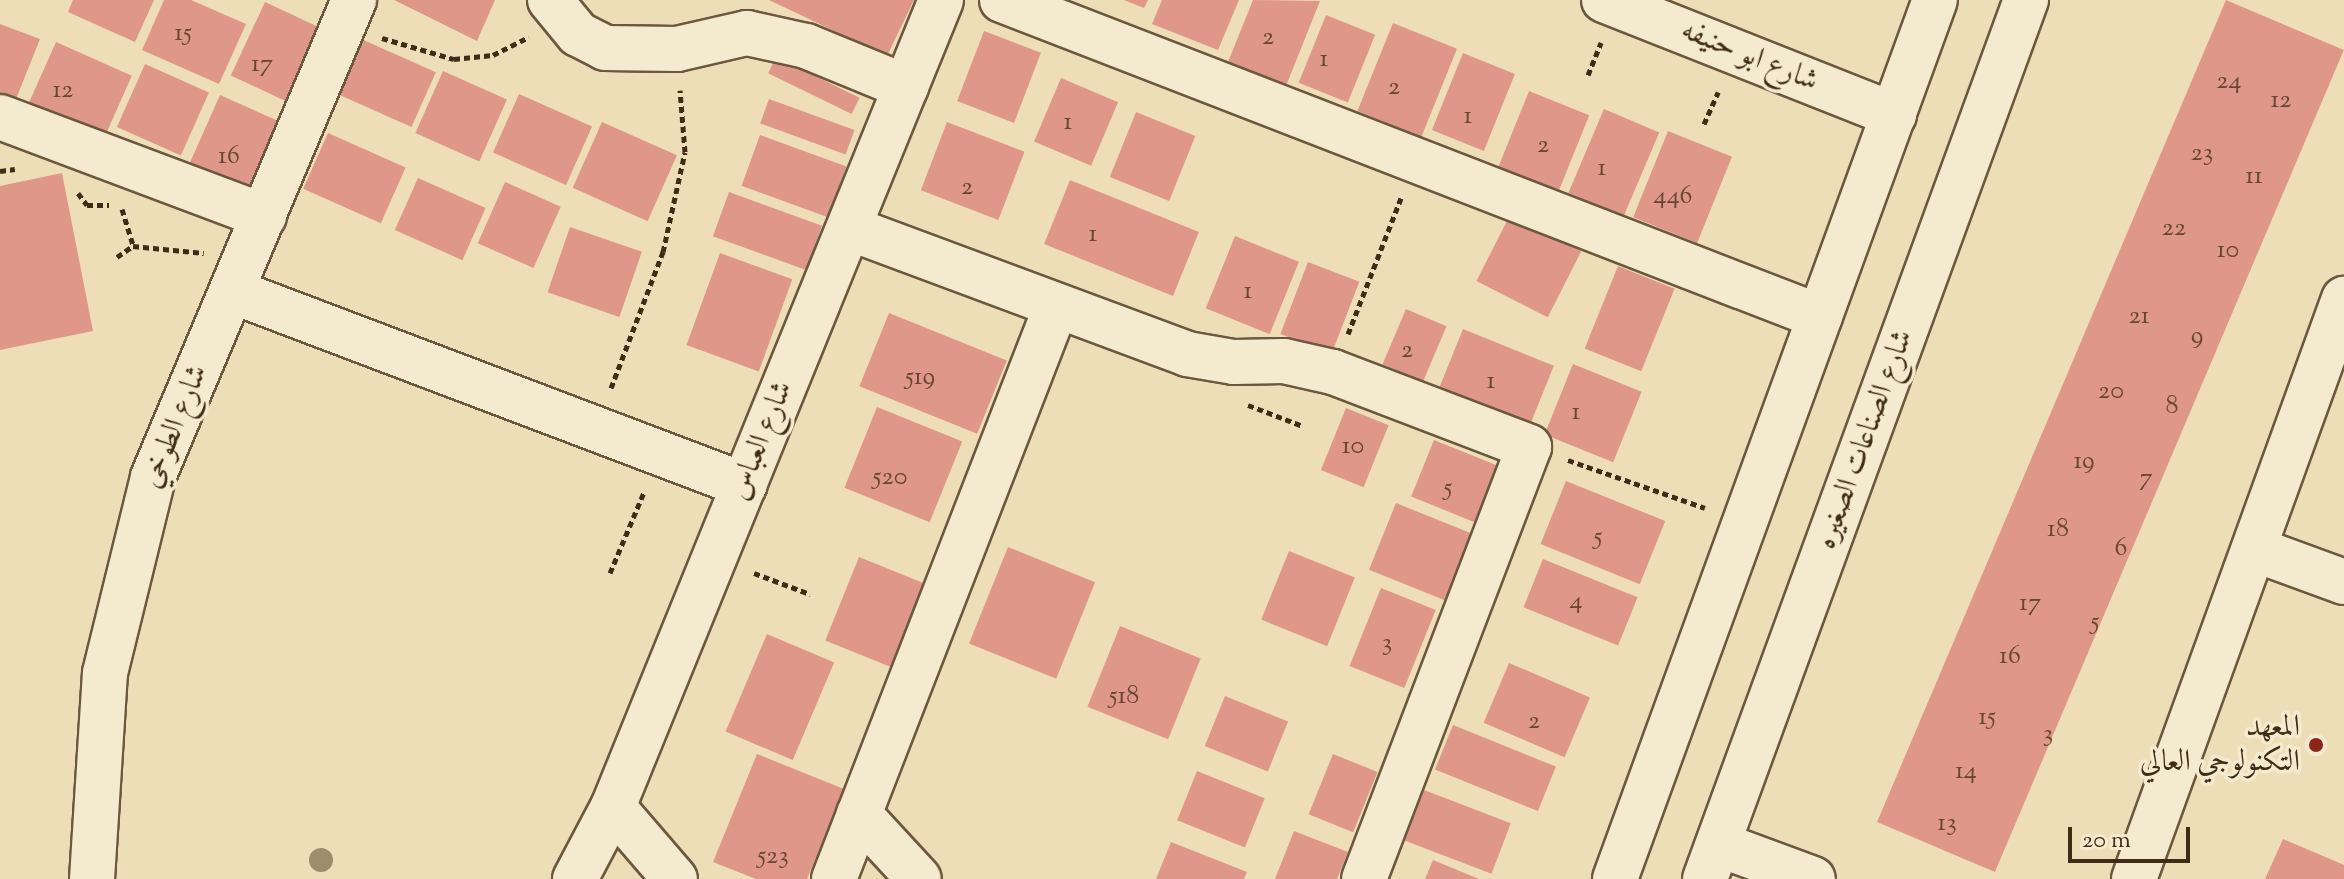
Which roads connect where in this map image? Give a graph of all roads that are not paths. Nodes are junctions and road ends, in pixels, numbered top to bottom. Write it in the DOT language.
graph roads {
  1 [pos="941,0"];
  2 [pos="1002,0"];
  3 [pos="1604,0"];
  4 [pos="1935,0"];
  5 [pos="2026,0"];
  6 [pos="553,6"];
  7 [pos="345,8"];
  8 [pos="906,87"];
  9 [pos="1894,115"];
  10 [pos="0,117"];
  11 [pos="264,216"];
  12 [pos="849,228"];
  13 [pos="237,280"];
  14 [pos="2344,299"];
  15 [pos="1056,307"];
  16 [pos="1820,317"];
  17 [pos="744,485"];
  18 [pos="2254,549"];
  19 [pos="2344,582"];
  20 [pos="613,807"];
  21 [pos="859,814"];
  22 [pos="1711,862"];
  23 [pos="92,879"];
  24 [pos="575,879"];
  25 [pos="675,879"];
  26 [pos="834,879"];
  27 [pos="919,879"];
  28 [pos="1364,879"];
  29 [pos="1615,879"];
  30 [pos="1813,879"];
  31 [pos="2134,879"];
  1 -- 8 [label="street, شارع العباس"];
  2 -- 16 [label="street"];
  3 -- 9 [label="street, شارع ابو حنيفه"];
  4 -- 9 [label="street"];
  5 -- 22 [label="street, شارع الصناعات الصغيره"];
  6 -- 8 [label="street"];
  7 -- 11 [label="street, شارع الطوخي"];
  8 -- 12 [label="street, شارع العباس"];
  9 -- 16 [label="street"];
  10 -- 11 [label="street"];
  11 -- 13 [label="street, شارع الطوخي"];
  12 -- 15 [label="street"];
  12 -- 17 [label="street, شارع العباس"];
  13 -- 17 [label="street"];
  13 -- 23 [label="street, شارع الطوخي"];
  14 -- 18 [label="street"];
  15 -- 21 [label="street"];
  15 -- 28 [label="street"];
  16 -- 29 [label="street"];
  17 -- 20 [label="street, شارع العباس"];
  18 -- 19 [label="street"];
  18 -- 31 [label="street"];
  20 -- 24 [label="street, شارع العباس"];
  20 -- 25 [label="street"];
  21 -- 26 [label="street"];
  21 -- 27 [label="street"];
  22 -- 30 [label="street"];
}
